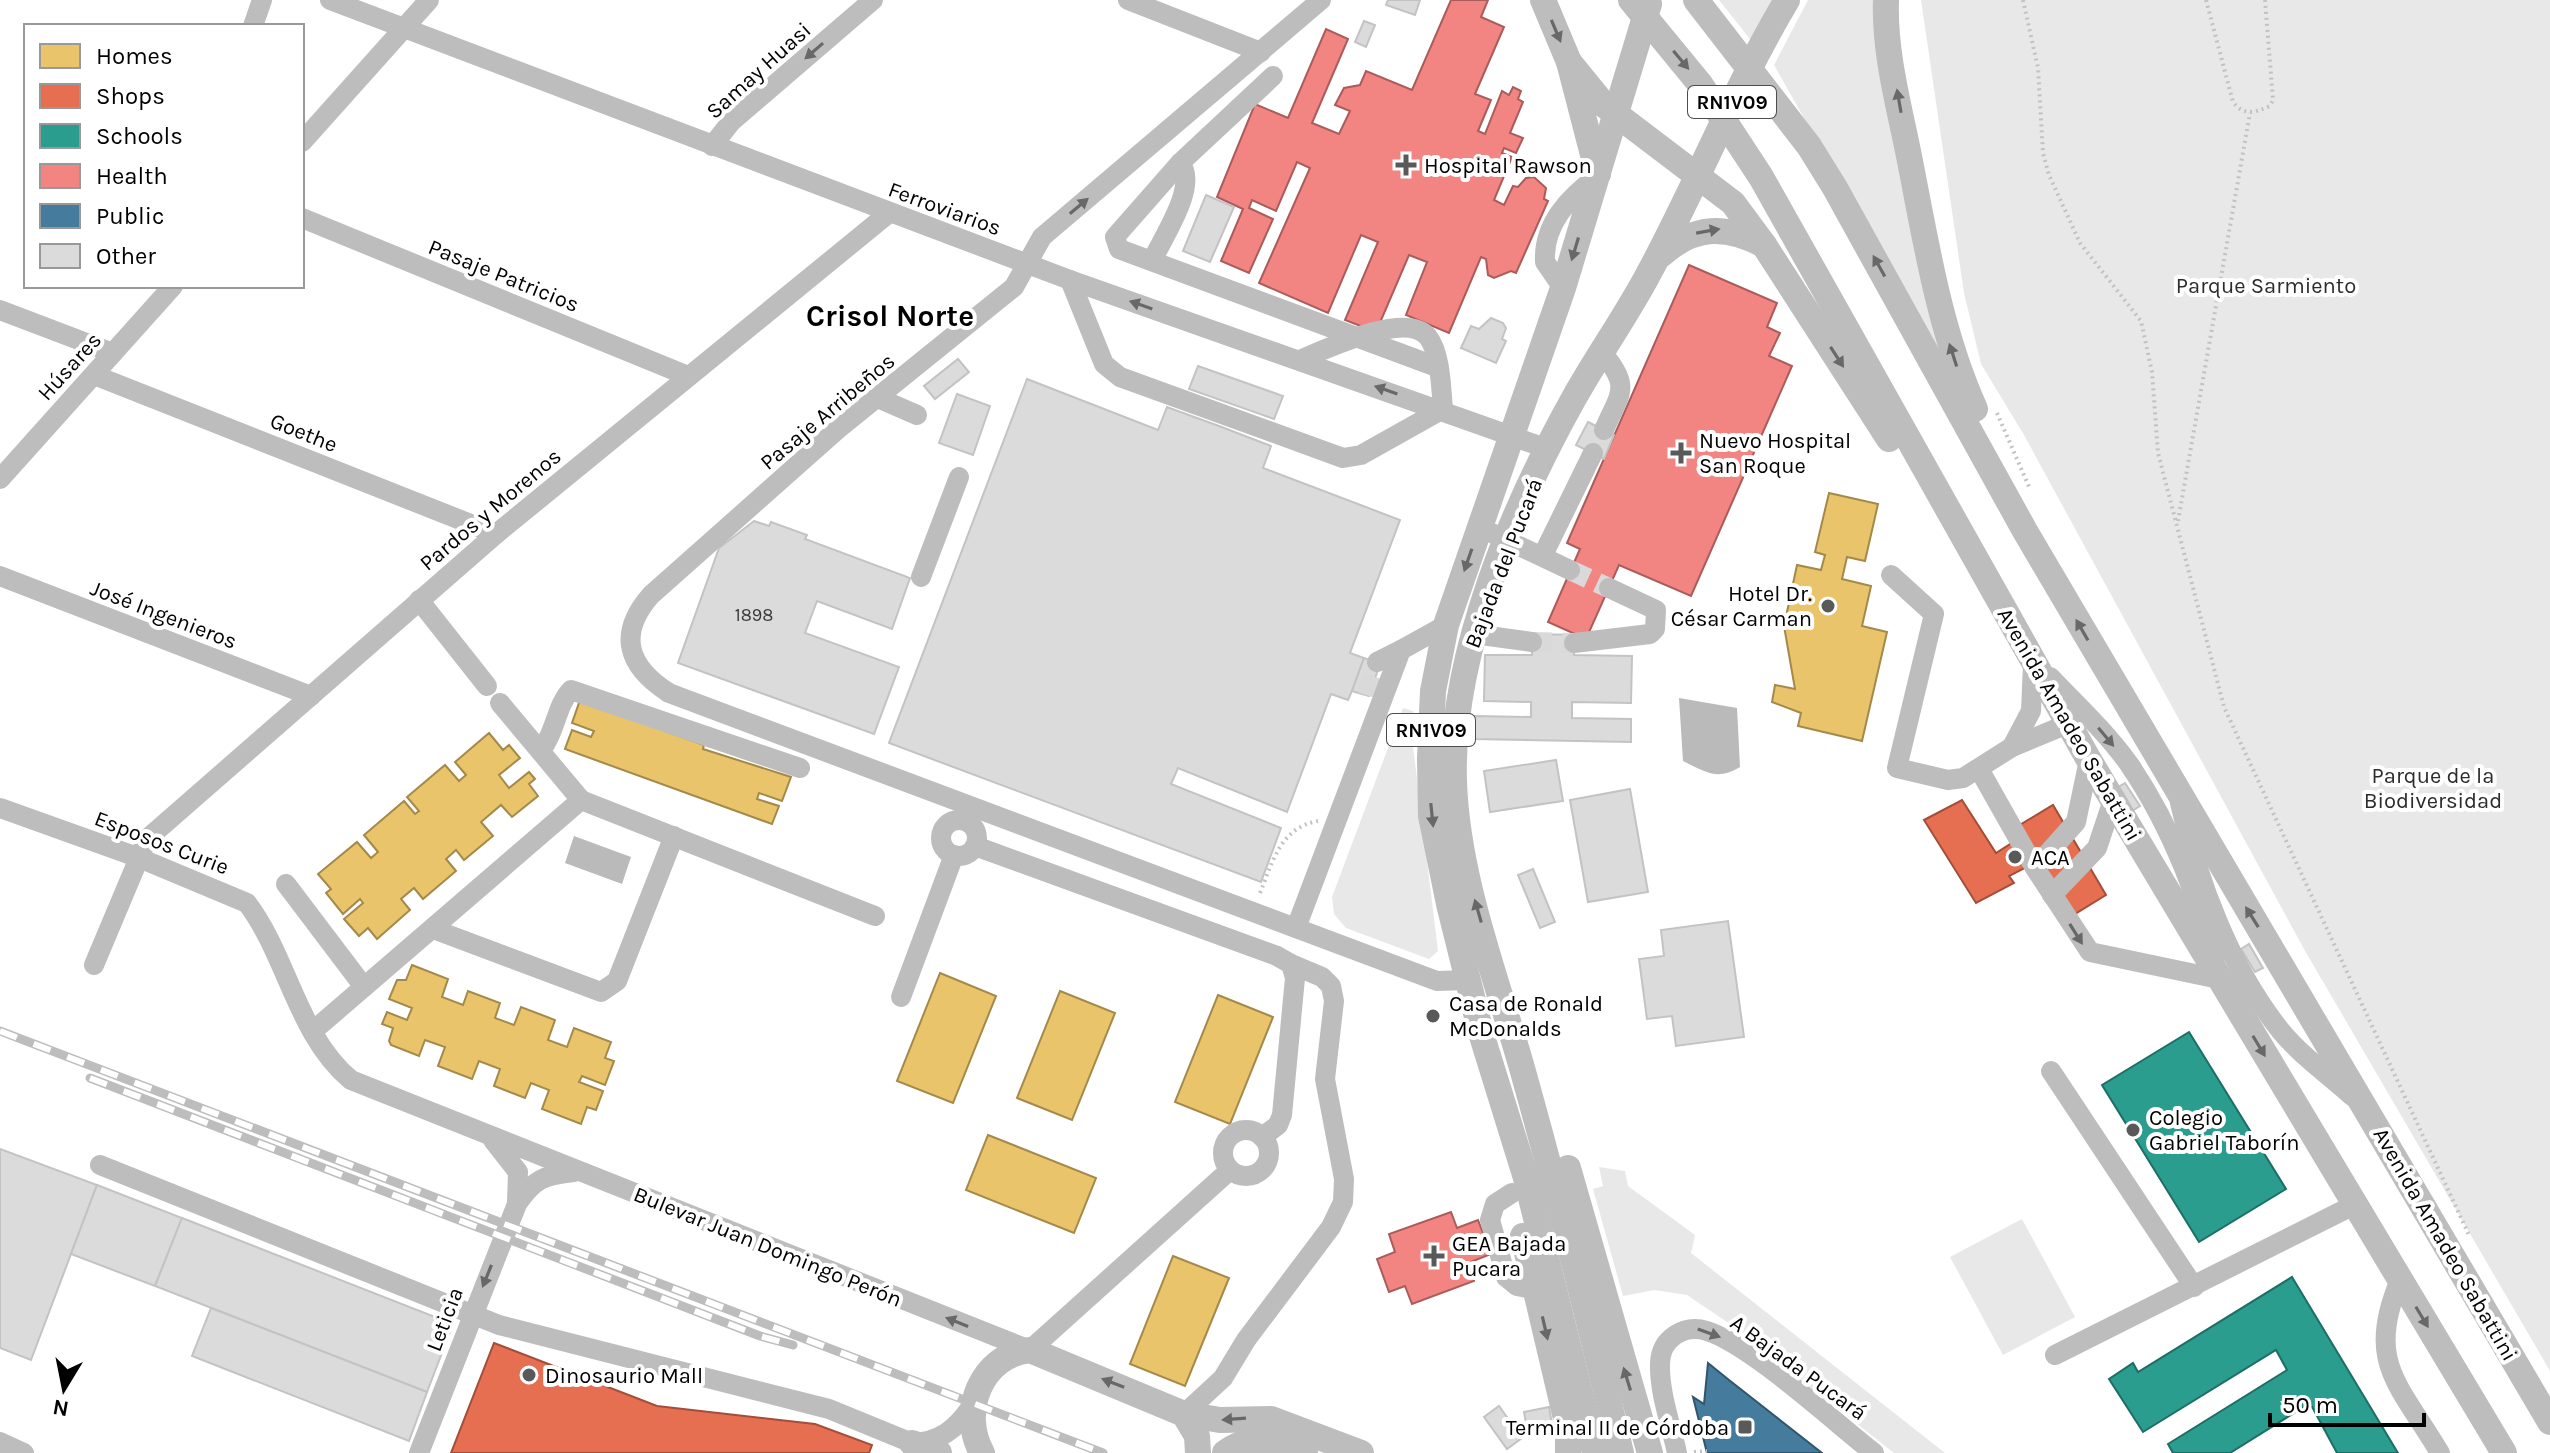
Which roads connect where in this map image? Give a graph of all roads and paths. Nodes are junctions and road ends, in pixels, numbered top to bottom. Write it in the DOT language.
graph roads {
  1 [pos="262,0"];
  2 [pos="330,0"];
  3 [pos="429,0"];
  4 [pos="873,0"];
  5 [pos="1128,0"];
  6 [pos="1321,0"];
  7 [pos="1543,0"];
  8 [pos="1631,0"];
  9 [pos="1650,0"];
  10 [pos="1696,0"];
  11 [pos="1784,0"];
  12 [pos="1886,0"];
  13 [pos="2023,0"];
  14 [pos="2206,0"];
  15 [pos="2265,0"];
  16 [pos="254,24"];
  17 [pos="405,28"];
  18 [pos="1261,52"];
  19 [pos="1569,62"];
  20 [pos="1273,76"];
  21 [pos="2250,113"];
  22 [pos="1616,115"];
  23 [pos="304,140"];
  24 [pos="712,146"];
  25 [pos="1180,163"];
  26 [pos="1698,174"];
  27 [pos="1598,175"];
  28 [pos="889,213"];
  29 [pos="304,219"];
  30 [pos="1764,245"];
  31 [pos="1656,259"];
  32 [pos="1152,261"];
  33 [pos="1029,264"];
  34 [pos="1070,280"];
  35 [pos="169,288"];
  36 [pos="0,310"];
  37 [pos="1358,337"];
  38 [pos="1602,352"];
  39 [pos="113,353"];
  40 [pos="1300,360"];
  41 [pos="1437,367"];
  42 [pos="94,375"];
  43 [pos="688,376"];
  44 [pos="878,398"];
  45 [pos="1443,409"];
  46 [pos="1996,412"];
  47 [pos="917,415"];
  48 [pos="1604,430"];
  49 [pos="1513,434"];
  50 [pos="1548,449"];
  51 [pos="1593,453"];
  52 [pos="959,477"];
  53 [pos="0,479"];
  54 [pos="2032,492"];
  55 [pos="2178,524"];
  56 [pos="1479,527"];
  57 [pos="2025,531"];
  58 [pos="496,534"];
  59 [pos="1508,539"];
  60 [pos="1964,542"];
  61 [pos="1543,555"];
  62 [pos="1570,570"];
  63 [pos="1891,575"];
  64 [pos="0,576"];
  65 [pos="921,577"];
  66 [pos="1609,588"];
  67 [pos="419,600"];
  68 [pos="1446,625"];
  69 [pos="1474,634"];
  70 [pos="1532,642"];
  71 [pos="1574,643"];
  72 [pos="1401,650"];
  73 [pos="2033,660"];
  74 [pos="1377,662"];
  75 [pos="487,686"];
  76 [pos="1366,695"];
  77 [pos="311,696"];
  78 [pos="500,703"];
  79 [pos="1379,715"];
  80 [pos="2070,723"];
  81 [pos="2012,747"];
  82 [pos="542,749"];
  83 [pos="2089,760"];
  84 [pos="800,768"];
  85 [pos="1979,769"];
  86 [pos="2177,794"];
  87 [pos="581,800"];
  88 [pos="2113,800"];
  89 [pos="0,808"];
  90 [pos="1340,816"];
  91 [pos="674,836"];
  92 [pos="975,846"];
  93 [pos="954,855"];
  94 [pos="137,857"];
  95 [pos="2035,868"];
  96 [pos="286,884"];
  97 [pos="2052,895"];
  98 [pos="1252,911"];
  99 [pos="875,916"];
  100 [pos="1296,928"];
  101 [pos="433,929"];
  102 [pos="1291,964"];
  103 [pos="94,965"];
  104 [pos="2219,979"];
  105 [pos="1468,980"];
  106 [pos="1499,986"];
  107 [pos="364,987"];
  108 [pos="901,997"];
  109 [pos="313,1031"];
  110 [pos="1481,1033"];
  111 [pos="2051,1071"];
  112 [pos="351,1080"];
  113 [pos="2367,1110"];
  114 [pos="490,1137"];
  115 [pos="1262,1137"];
  116 [pos="100,1165"];
  117 [pos="1230,1170"];
  118 [pos="578,1171"];
  119 [pos="517,1204"];
  120 [pos="2354,1205"];
  121 [pos="2473,1243"];
  122 [pos="2400,1280"];
  123 [pos="2194,1287"];
  124 [pos="471,1315"];
  125 [pos="1040,1342"];
  126 [pos="2055,1355"];
  127 [pos="971,1407"];
  128 [pos="1184,1414"];
  129 [pos="2550,1422"];
  130 [pos="0,1442"];
  131 [pos="1605,1442"];
  132 [pos="912,1443"];
  133 [pos="1707,1451"];
  134 [pos="24,1453"];
  135 [pos="419,1453"];
  136 [pos="939,1453"];
  137 [pos="982,1453"];
  138 [pos="1198,1453"];
  139 [pos="1225,1453"];
  140 [pos="1305,1453"];
  141 [pos="1361,1453"];
  142 [pos="1568,1453"];
  143 [pos="1650,1453"];
  144 [pos="1677,1453"];
  145 [pos="1692,1453"];
  146 [pos="1874,1453"];
  147 [pos="2440,1453"];
  148 [pos="2504,1453"];
  1 -- 16 [label="street"];
  2 -- 17 [label="street, Ferroviarios"];
  3 -- 17 [label="street"];
  4 -- 24 [label="street, Samay Huasi, one-way"];
  5 -- 18 [label="street"];
  6 -- 18 [label="street, Pasaje Arribeños"];
  7 -- 19 [label="main road, one-way"];
  8 -- 60 [label="main road, Avenida Amadeo Sabattini, one-way"];
  9 -- 22 [label="main road, Bajada del Pucará"];
  57 -- 10 [label="main road, Avenida Amadeo Sabattini, one-way"];
  11 -- 26 [label="main road, Bajada del Pucará / RN1V09"];
  57 -- 12 [label="main road, one-way"];
  13 -- 55 [label="path"];
  14 -- 21 [label="path"];
  15 -- 21 [label="path"];
  17 -- 23 [label="street"];
  17 -- 24 [label="street, Ferroviarios"];
  33 -- 18 [label="street, Pasaje Arribeños, one-way"];
  19 -- 22 [label="main road"];
  19 -- 27 [label="main road"];
  20 -- 25 [label="street"];
  21 -- 55 [label="path"];
  22 -- 26 [label="main road"];
  22 -- 27 [label="main road, Bajada del Pucará"];
  24 -- 28 [label="street, Ferroviarios"];
  25 -- 32 [label="street"];
  25 -- 32 [label="street"];
  26 -- 30 [label="main road"];
  26 -- 31 [label="main road, Bajada del Pucará / RN1V09"];
  27 -- 49 [label="main road, Bajada del Pucará / RN1V09"];
  28 -- 33 [label="street, Ferroviarios"];
  28 -- 43 [label="street, Pardos y Morenos"];
  29 -- 43 [label="street, Pasaje Patricios"];
  31 -- 30 [label="main road, one-way"];
  30 -- 60 [label="main road, one-way"];
  31 -- 38 [label="main road, Bajada del Pucará / RN1V09"];
  32 -- 37 [label="street"];
  33 -- 34 [label="street, Ferroviarios"];
  33 -- 44 [label="street, Pasaje Arribeños"];
  40 -- 34 [label="street, Ferroviarios, one-way"];
  34 -- 45 [label="street"];
  35 -- 39 [label="street, Húsares"];
  36 -- 39 [label="street"];
  37 -- 40 [label="street"];
  37 -- 41 [label="street"];
  37 -- 41 [label="street"];
  38 -- 48 [label="street"];
  38 -- 50 [label="main road, Bajada del Pucará / RN1V09"];
  39 -- 42 [label="street, Húsares"];
  45 -- 40 [label="street, Ferroviarios, one-way"];
  41 -- 45 [label="street"];
  42 -- 53 [label="street, Húsares"];
  42 -- 58 [label="street, Goethe"];
  43 -- 58 [label="street, Pardos y Morenos"];
  44 -- 47 [label="street"];
  44 -- 98 [label="street, Pasaje Arribeños"];
  45 -- 49 [label="street, Ferroviarios"];
  46 -- 54 [label="path"];
  49 -- 50 [label="street, Ferroviarios"];
  49 -- 56 [label="main road, Bajada del Pucará / RN1V09"];
  50 -- 59 [label="main road, Bajada del Pucará / RN1V09"];
  51 -- 61 [label="street"];
  52 -- 65 [label="street"];
  55 -- 121 [label="path"];
  56 -- 59 [label="street"];
  56 -- 68 [label="main road, Bajada del Pucará / RN1V09, one-way"];
  86 -- 57 [label="main road, Avenida Amadeo Sabattini, one-way"];
  58 -- 67 [label="street, Pardos y Morenos"];
  59 -- 61 [label="street"];
  59 -- 69 [label="main road, Bajada del Pucará / RN1V09"];
  60 -- 73 [label="main road, Avenida Amadeo Sabattini"];
  61 -- 62 [label="street"];
  63 -- 85 [label="street"];
  64 -- 77 [label="street, José Ingenieros"];
  66 -- 71 [label="street"];
  67 -- 75 [label="street"];
  67 -- 77 [label="street, Pardos y Morenos"];
  68 -- 72 [label="street"];
  68 -- 105 [label="main road, Bajada del Pucará / RN1V09, one-way"];
  69 -- 70 [label="street"];
  106 -- 69 [label="main road, Bajada del Pucará / RN1V09, one-way"];
  72 -- 74 [label="street"];
  72 -- 79 [label="street"];
  73 -- 80 [label="main road, Avenida Amadeo Sabattini"];
  73 -- 81 [label="street"];
  73 -- 104 [label="street, one-way"];
  76 -- 79 [label="street"];
  77 -- 94 [label="street, Pardos y Morenos"];
  78 -- 82 [label="street"];
  79 -- 90 [label="street"];
  80 -- 81 [label="street"];
  80 -- 83 [label="main road, Avenida Amadeo Sabattini"];
  81 -- 85 [label="street"];
  82 -- 84 [label="street"];
  82 -- 87 [label="street"];
  83 -- 88 [label="main road, Avenida Amadeo Sabattini"];
  83 -- 95 [label="street"];
  85 -- 95 [label="street"];
  113 -- 86 [label="main road, Avenida Amadeo Sabattini, one-way"];
  86 -- 113 [label="street"];
  87 -- 91 [label="street"];
  87 -- 101 [label="street"];
  88 -- 97 [label="street"];
  88 -- 104 [label="main road, Avenida Amadeo Sabattini"];
  89 -- 94 [label="street, Esposos Curie"];
  90 -- 98 [label="path"];
  90 -- 100 [label="street"];
  91 -- 99 [label="street"];
  91 -- 101 [label="street"];
  92 -- 93 [label="street"];
  92 -- 93 [label="street"];
  92 -- 102 [label="street"];
  93 -- 108 [label="street"];
  94 -- 103 [label="street, Pardos y Morenos"];
  94 -- 109 [label="street, Esposos Curie"];
  95 -- 97 [label="street"];
  96 -- 107 [label="street"];
  97 -- 104 [label="street, one-way"];
  98 -- 100 [label="street"];
  100 -- 105 [label="street"];
  101 -- 107 [label="street"];
  102 -- 115 [label="street"];
  102 -- 128 [label="street"];
  104 -- 120 [label="main road, Avenida Amadeo Sabattini, one-way"];
  105 -- 110 [label="main road, Bajada del Pucará / RN1V09"];
  106 -- 131 [label="main road, Bajada del Pucará / RN1V09"];
  143 -- 106 [label="main road, one-way"];
  107 -- 109 [label="street"];
  109 -- 112 [label="street, Esposos Curie"];
  110 -- 131 [label="main road, Bajada del Pucará / RN1V09"];
  110 -- 142 [label="main road, one-way"];
  111 -- 123 [label="street"];
  112 -- 114 [label="street, Bulevar Juan Domingo Perón"];
  113 -- 129 [label="main road, Avenida Amadeo Sabattini"];
  114 -- 118 [label="street, Bulevar Juan Domingo Perón"];
  114 -- 119 [label="street, Leticia"];
  115 -- 117 [label="street"];
  115 -- 117 [label="street"];
  116 -- 124 [label="street"];
  117 -- 125 [label="street"];
  118 -- 119 [label="street, Leticia"];
  125 -- 118 [label="street, Bulevar Juan Domingo Perón, one-way"];
  119 -- 124 [label="street, Leticia, one-way"];
  120 -- 122 [label="main road, Avenida Amadeo Sabattini"];
  120 -- 123 [label="street"];
  122 -- 147 [label="street"];
  122 -- 148 [label="main road, Avenida Amadeo Sabattini, one-way"];
  123 -- 126 [label="street"];
  124 -- 132 [label="street"];
  124 -- 135 [label="street, Leticia"];
  125 -- 127 [label="main road"];
  128 -- 125 [label="main road, Bulevar Juan Domingo Perón, one-way"];
  127 -- 132 [label="street"];
  127 -- 137 [label="main road"];
  128 -- 138 [label="main road"];
  141 -- 128 [label="main road, Bulevar Juan Domingo Perón, one-way"];
  130 -- 134 [label="street"];
  132 -- 136 [label="main road"];
  133 -- 145 [label="path"];
  139 -- 140 [label="main road"];
  144 -- 146 [label="street, A Bajada Pucará, one-way"];
}
